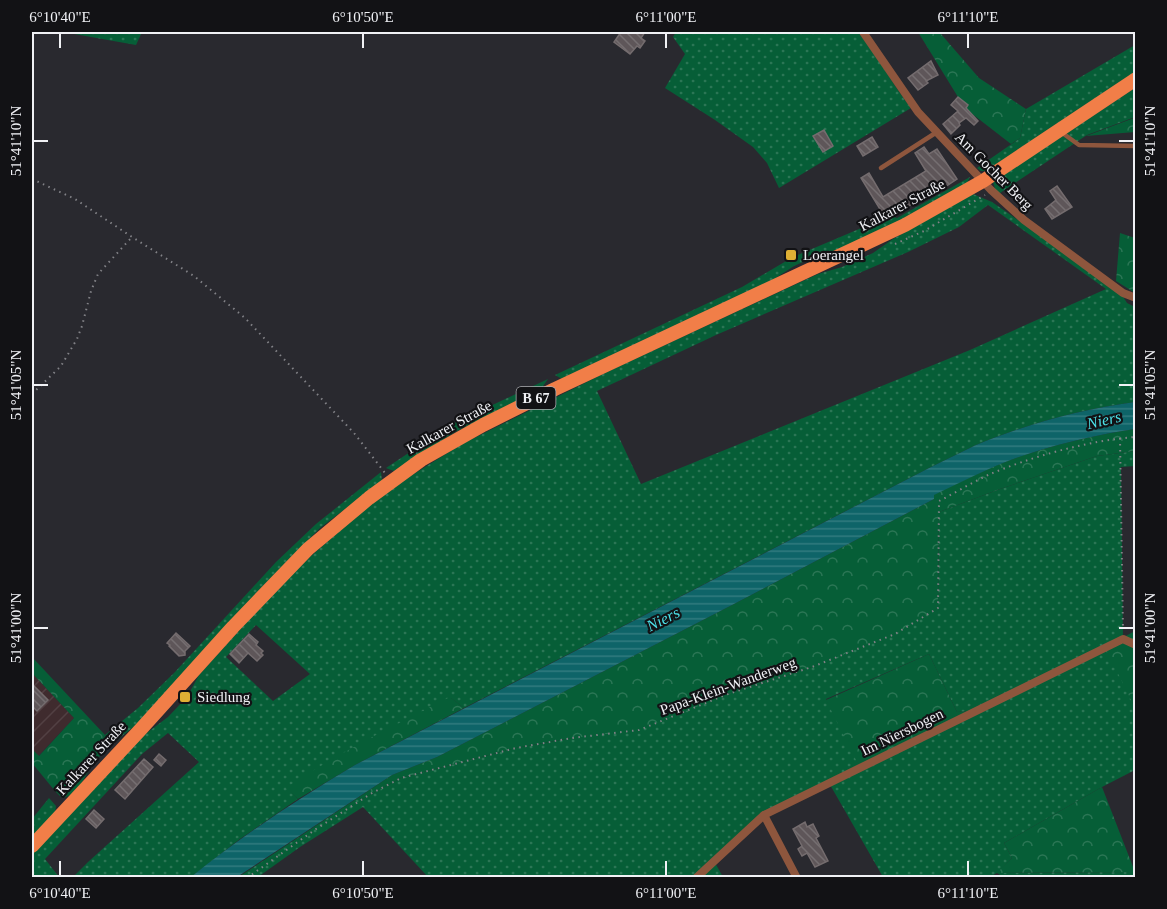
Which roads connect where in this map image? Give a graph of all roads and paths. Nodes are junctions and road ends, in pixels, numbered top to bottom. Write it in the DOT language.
graph roads {
  1 [pos="863,32"];
  2 [pos="1136,80"];
  3 [pos="1059,130"];
  4 [pos="937,132"];
  5 [pos="1136,146"];
  6 [pos="881,168"];
  7 [pos="32,179"];
  8 [pos="987,185"];
  9 [pos="132,237"];
  10 [pos="891,246"];
  11 [pos="1136,298"];
  12 [pos="32,394"];
  13 [pos="1136,437"];
  14 [pos="1120,438"];
  15 [pos="391,481"];
  16 [pos="1123,639"];
  17 [pos="1136,645"];
  18 [pos="764,815"];
  19 [pos="32,846"];
  20 [pos="247,878"];
  21 [pos="696,878"];
  22 [pos="797,878"];
  1 -- 4 [label="street, Am Gocher Berg"];
  2 -- 3 [label="main road, Kalkarer Straße / B 67"];
  3 -- 5 [label="lane"];
  3 -- 8 [label="main road, Kalkarer Straße / B 67"];
  4 -- 6 [label="lane"];
  4 -- 8 [label="street, Am Gocher Berg"];
  7 -- 9 [label="path"];
  8 -- 10 [label="path"];
  8 -- 11 [label="street, Am Gocher Berg"];
  8 -- 15 [label="main road, Kalkarer Straße / B 67"];
  9 -- 12 [label="path"];
  9 -- 15 [label="path"];
  13 -- 14 [label="path, Papa-Klein-Wanderweg"];
  14 -- 16 [label="path"];
  14 -- 20 [label="path, Papa-Klein-Wanderweg"];
  15 -- 19 [label="main road, Kalkarer Straße / B 67"];
  16 -- 17 [label="street"];
  16 -- 18 [label="street, Im Niersbogen"];
  18 -- 21 [label="street, Im Niersbogen"];
  18 -- 22 [label="street"];
}
